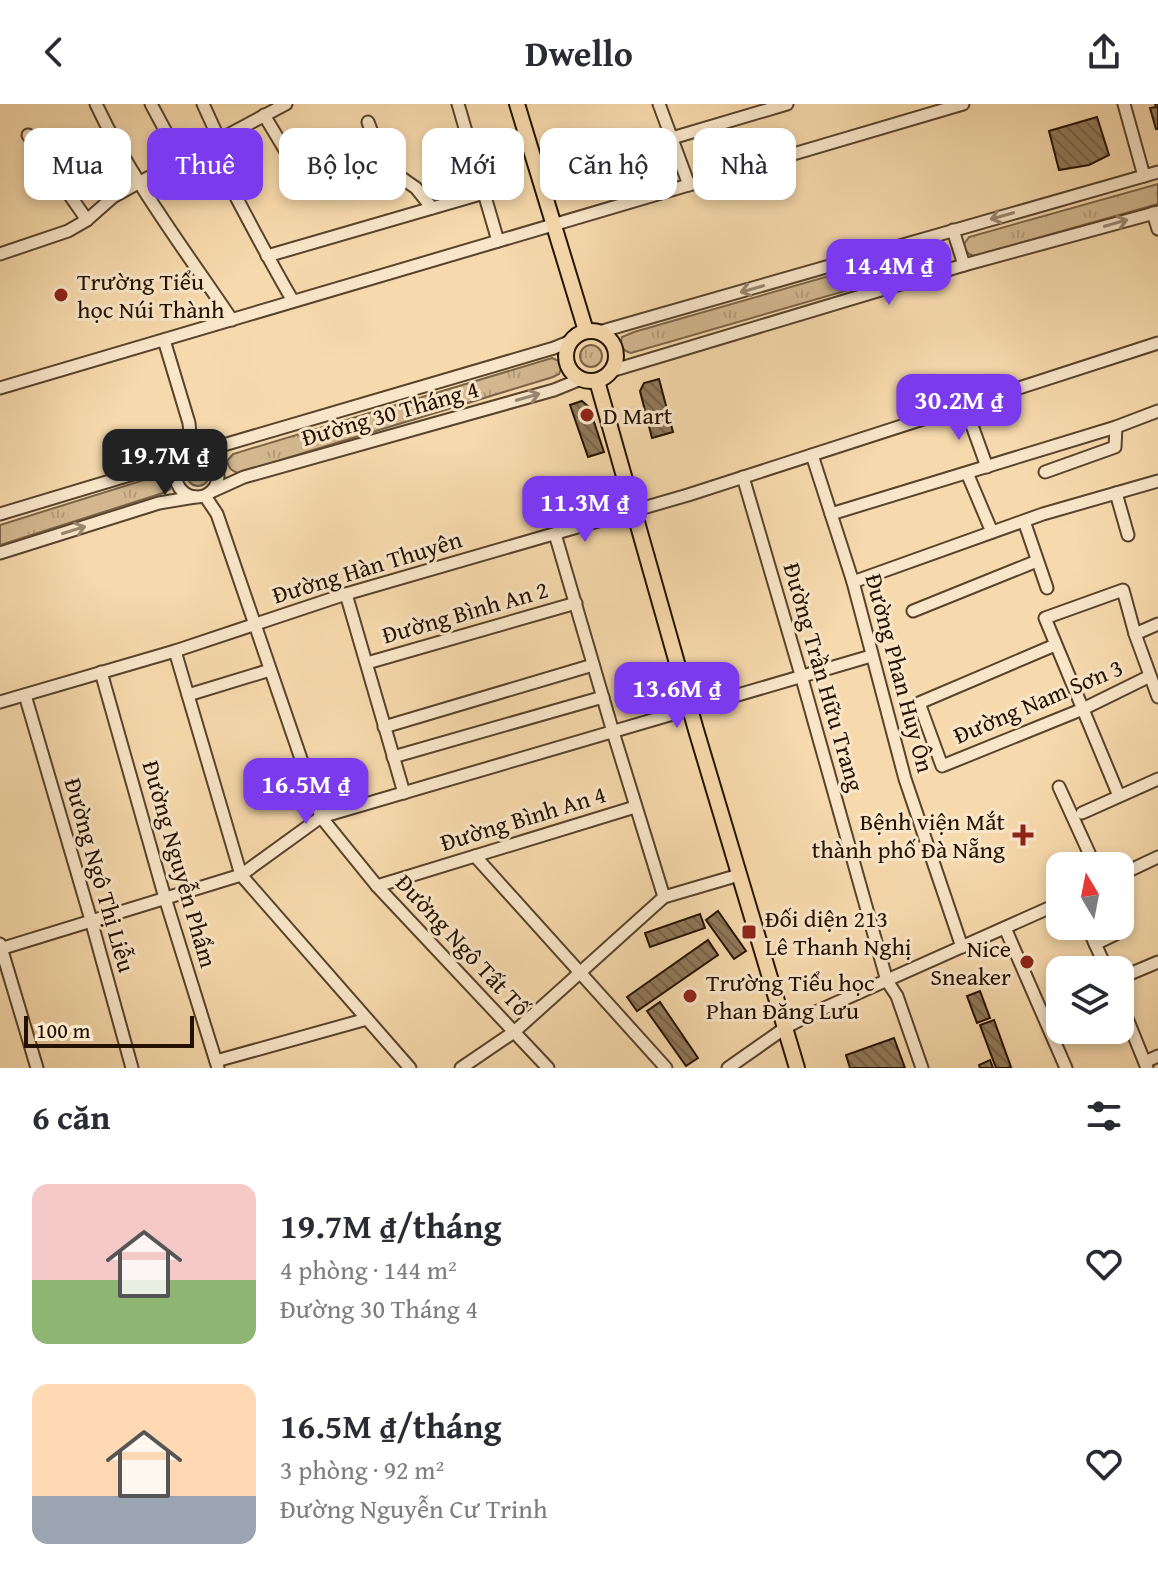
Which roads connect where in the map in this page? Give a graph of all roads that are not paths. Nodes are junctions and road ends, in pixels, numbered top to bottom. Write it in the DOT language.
graph roads {
  1 [pos="96,104"];
  2 [pos="151,104"];
  3 [pos="203,104"];
  4 [pos="286,104"];
  5 [pos="458,104"];
  6 [pos="517,104"];
  7 [pos="659,104"];
  8 [pos="963,104"];
  9 [pos="1124,104"];
  10 [pos="780,105"];
  11 [pos="264,115"];
  12 [pos="368,122"];
  13 [pos="164,128"];
  14 [pos="210,128"];
  15 [pos="240,128"];
  16 [pos="465,128"];
  17 [pos="668,128"];
  18 [pos="677,136"];
  19 [pos="279,140"];
  20 [pos="677,152"];
  21 [pos="1158,172"];
  22 [pos="1144,176"];
  23 [pos="147,178"];
  24 [pos="140,182"];
  25 [pos="689,185"];
  26 [pos="73,200"];
  27 [pos="241,200"];
  28 [pos="460,200"];
  29 [pos="486,200"];
  30 [pos="432,208"];
  31 [pos="1155,212"];
  32 [pos="87,220"];
  33 [pos="554,225"];
  34 [pos="1158,229"];
  35 [pos="953,230"];
  36 [pos="498,241"];
  37 [pos="0,254"];
  38 [pos="267,256"];
  39 [pos="964,265"];
  40 [pos="293,301"];
  41 [pos="232,320"];
  42 [pos="593,331"];
  43 [pos="164,340"];
  44 [pos="571,341"];
  45 [pos="1158,343"];
  46 [pos="611,371"];
  47 [pos="581,379"];
  48 [pos="597,381"];
  49 [pos="0,388"];
  50 [pos="965,406"];
  51 [pos="1157,416"];
  52 [pos="1116,427"];
  53 [pos="812,455"];
  54 [pos="193,456"];
  55 [pos="987,467"];
  56 [pos="1045,472"];
  57 [pos="967,473"];
  58 [pos="743,477"];
  59 [pos="1158,481"];
  60 [pos="1116,493"];
  61 [pos="204,495"];
  62 [pos="634,511"];
  63 [pos="0,514"];
  64 [pos="831,514"];
  65 [pos="1024,521"];
  66 [pos="992,532"];
  67 [pos="555,534"];
  68 [pos="1128,535"];
  69 [pos="0,553"];
  70 [pos="1037,561"];
  71 [pos="853,582"];
  72 [pos="1047,588"];
  73 [pos="346,594"];
  74 [pos="576,603"];
  75 [pos="913,611"];
  76 [pos="254,624"];
  77 [pos="1158,624"];
  78 [pos="1135,634"];
  79 [pos="1055,645"];
  80 [pos="175,651"];
  81 [pos="871,656"];
  82 [pos="367,663"];
  83 [pos="593,665"];
  84 [pos="270,670"];
  85 [pos="101,672"];
  86 [pos="801,675"];
  87 [pos="1150,676"];
  88 [pos="25,695"];
  89 [pos="188,695"];
  90 [pos="603,697"];
  91 [pos="1158,697"];
  92 [pos="0,702"];
  93 [pos="691,708"];
  94 [pos="1083,709"];
  95 [pos="384,727"];
  96 [pos="613,732"];
  97 [pos="393,757"];
  98 [pos="1158,779"];
  99 [pos="1059,787"];
  100 [pos="404,793"];
  101 [pos="1119,796"];
  102 [pos="635,807"];
  103 [pos="1082,813"];
  104 [pos="321,817"];
  105 [pos="1089,852"];
  106 [pos="475,856"];
  107 [pos="1158,857"];
  108 [pos="1134,868"];
  109 [pos="241,875"];
  110 [pos="739,875"];
  111 [pos="377,886"];
  112 [pos="664,897"];
  113 [pos="165,898"];
  114 [pos="1046,909"];
  115 [pos="91,920"];
  116 [pos="1005,928"];
  117 [pos="1093,940"];
  118 [pos="1103,940"];
  119 [pos="1095,944"];
  120 [pos="1,947"];
  121 [pos="962,947"];
  122 [pos="1101,956"];
  123 [pos="1158,962"];
  124 [pos="1134,972"];
  125 [pos="579,973"];
  126 [pos="887,981"];
  127 [pos="367,1019"];
  128 [pos="785,1028"];
  129 [pos="514,1032"];
  130 [pos="1134,1035"];
  131 [pos="1158,1056"];
  132 [pos="217,1064"];
  133 [pos="1146,1065"];
  134 [pos="37,1068"];
  135 [pos="132,1068"];
  136 [pos="410,1068"];
  137 [pos="461,1068"];
  138 [pos="548,1068"];
  139 [pos="666,1068"];
  140 [pos="728,1068"];
  141 [pos="797,1068"];
  142 [pos="922,1068"];
  143 [pos="1066,1068"];
  1 -- 24 [label="street"];
  2 -- 13 [label="street"];
  3 -- 14 [label="street"];
  4 -- 11 [label="street"];
  5 -- 16 [label="street"];
  6 -- 33 [label="main road"];
  7 -- 17 [label="street"];
  8 -- 25 [label="street"];
  9 -- 22 [label="street"];
  10 -- 18 [label="street"];
  11 -- 15 [label="street"];
  11 -- 19 [label="street"];
  12 -- 30 [label="street"];
  20 -- 25 [label="street"];
  21 -- 22 [label="street"];
  22 -- 35 [label="street, one-way"];
  23 -- 24 [label="street"];
  24 -- 32 [label="street"];
  24 -- 41 [label="street"];
  25 -- 33 [label="street"];
  26 -- 32 [label="street"];
  27 -- 38 [label="street"];
  28 -- 30 [label="street"];
  29 -- 36 [label="street"];
  30 -- 38 [label="street"];
  31 -- 34 [label="street"];
  39 -- 31 [label="street, one-way"];
  32 -- 37 [label="street"];
  33 -- 36 [label="street"];
  33 -- 42 [label="main road"];
  35 -- 39 [label="street"];
  35 -- 42 [label="street, one-way"];
  36 -- 40 [label="street"];
  38 -- 40 [label="street"];
  39 -- 46 [label="street"];
  40 -- 41 [label="street"];
  41 -- 43 [label="street"];
  42 -- 44 [label="main road"];
  42 -- 46 [label="main road"];
  43 -- 49 [label="street"];
  43 -- 54 [label="street"];
  44 -- 47 [label="main road"];
  44 -- 54 [label="street, Đường 30 Tháng 4"];
  45 -- 50 [label="street, Đường Hàn Thuyên"];
  46 -- 48 [label="main road"];
  47 -- 48 [label="main road"];
  61 -- 47 [label="street, Đường 30 Tháng 4, one-way"];
  48 -- 62 [label="main road"];
  50 -- 53 [label="street, Đường Hàn Thuyên"];
  50 -- 55 [label="street"];
  51 -- 52 [label="street"];
  52 -- 55 [label="street"];
  52 -- 56 [label="street"];
  53 -- 58 [label="street, Đường Hàn Thuyên"];
  53 -- 64 [label="street, Đường Phan Huy Ôn"];
  54 -- 61 [label="street"];
  54 -- 61 [label="street"];
  54 -- 63 [label="street, Đường 30 Tháng 4"];
  55 -- 57 [label="street"];
  57 -- 64 [label="street"];
  57 -- 66 [label="street"];
  58 -- 62 [label="street, Đường Hàn Thuyên"];
  58 -- 86 [label="street, Đường Trần Hữu Trang"];
  59 -- 60 [label="street"];
  60 -- 65 [label="street"];
  60 -- 68 [label="street"];
  69 -- 61 [label="street, Đường 30 Tháng 4, one-way"];
  61 -- 76 [label="street, Đường Ngô Tất Tố"];
  62 -- 67 [label="street, Đường Hàn Thuyên"];
  62 -- 93 [label="main road"];
  64 -- 71 [label="street, Đường Phan Huy Ôn"];
  65 -- 66 [label="street"];
  65 -- 70 [label="street"];
  66 -- 71 [label="street"];
  67 -- 73 [label="street, Đường Hàn Thuyên"];
  67 -- 74 [label="street"];
  70 -- 72 [label="street"];
  70 -- 75 [label="street"];
  71 -- 81 [label="street, Đường Phan Huy Ôn"];
  73 -- 76 [label="street, Đường Hàn Thuyên"];
  73 -- 82 [label="street"];
  74 -- 82 [label="street, Đường Bình An 2"];
  74 -- 83 [label="street"];
  76 -- 80 [label="street, Đường Hàn Thuyên"];
  76 -- 84 [label="street, Đường Ngô Tất Tố"];
  77 -- 78 [label="street"];
  78 -- 79 [label="street"];
  78 -- 87 [label="street"];
  79 -- 94 [label="street"];
  79 -- 94 [label="street, Đường Nam Sơn 3"];
  80 -- 85 [label="street, Đường Hàn Thuyên"];
  80 -- 89 [label="street"];
  81 -- 86 [label="street"];
  81 -- 121 [label="street, Đường Phan Huy Ôn"];
  82 -- 95 [label="street"];
  83 -- 90 [label="street"];
  83 -- 95 [label="street"];
  84 -- 89 [label="street"];
  84 -- 104 [label="street, Đường Ngô Tất Tố"];
  85 -- 88 [label="street, Đường Hàn Thuyên"];
  85 -- 113 [label="street, Đường Nguyễn Phẩm"];
  86 -- 93 [label="street"];
  86 -- 126 [label="street, Đường Trần Hữu Trang"];
  87 -- 91 [label="street"];
  87 -- 94 [label="street, Đường Nam Sơn 3"];
  88 -- 92 [label="street, Đường Hàn Thuyên"];
  88 -- 115 [label="street, Đường Ngô Thị Liễu"];
  89 -- 109 [label="street"];
  90 -- 96 [label="street"];
  90 -- 97 [label="street"];
  93 -- 96 [label="street"];
  93 -- 110 [label="main road"];
  94 -- 101 [label="street"];
  95 -- 97 [label="street"];
  96 -- 100 [label="street"];
  96 -- 102 [label="street"];
  97 -- 100 [label="street"];
  98 -- 101 [label="street"];
  99 -- 105 [label="street"];
  100 -- 104 [label="street"];
  101 -- 103 [label="street"];
  102 -- 106 [label="street, Đường Bình An 4"];
  102 -- 112 [label="street"];
  104 -- 109 [label="street"];
  104 -- 111 [label="street, Đường Ngô Tất Tố"];
  106 -- 111 [label="street, Đường Bình An 4"];
  106 -- 125 [label="street"];
  107 -- 108 [label="street"];
  109 -- 113 [label="street"];
  109 -- 127 [label="street"];
  110 -- 112 [label="street"];
  110 -- 128 [label="main road"];
  111 -- 129 [label="street, Đường Ngô Tất Tố"];
  112 -- 125 [label="street"];
  113 -- 115 [label="street"];
  113 -- 132 [label="street, Đường Nguyễn Phẩm"];
  114 -- 116 [label="street"];
  115 -- 120 [label="street"];
  115 -- 135 [label="street, Đường Ngô Thị Liễu"];
  116 -- 121 [label="street"];
  116 -- 143 [label="street"];
  117 -- 119 [label="street"];
  118 -- 119 [label="street"];
  119 -- 122 [label="street"];
  120 -- 134 [label="street"];
  121 -- 126 [label="street"];
  123 -- 124 [label="street"];
  125 -- 129 [label="street"];
  125 -- 139 [label="street"];
  126 -- 128 [label="street"];
  126 -- 142 [label="street, Đường Trần Hữu Trang"];
  127 -- 132 [label="street"];
  127 -- 136 [label="street"];
  128 -- 140 [label="street"];
  128 -- 141 [label="main road"];
  129 -- 137 [label="street"];
  129 -- 138 [label="street, Đường Ngô Tất Tố"];
  130 -- 133 [label="street"];
  131 -- 133 [label="street"];
}
